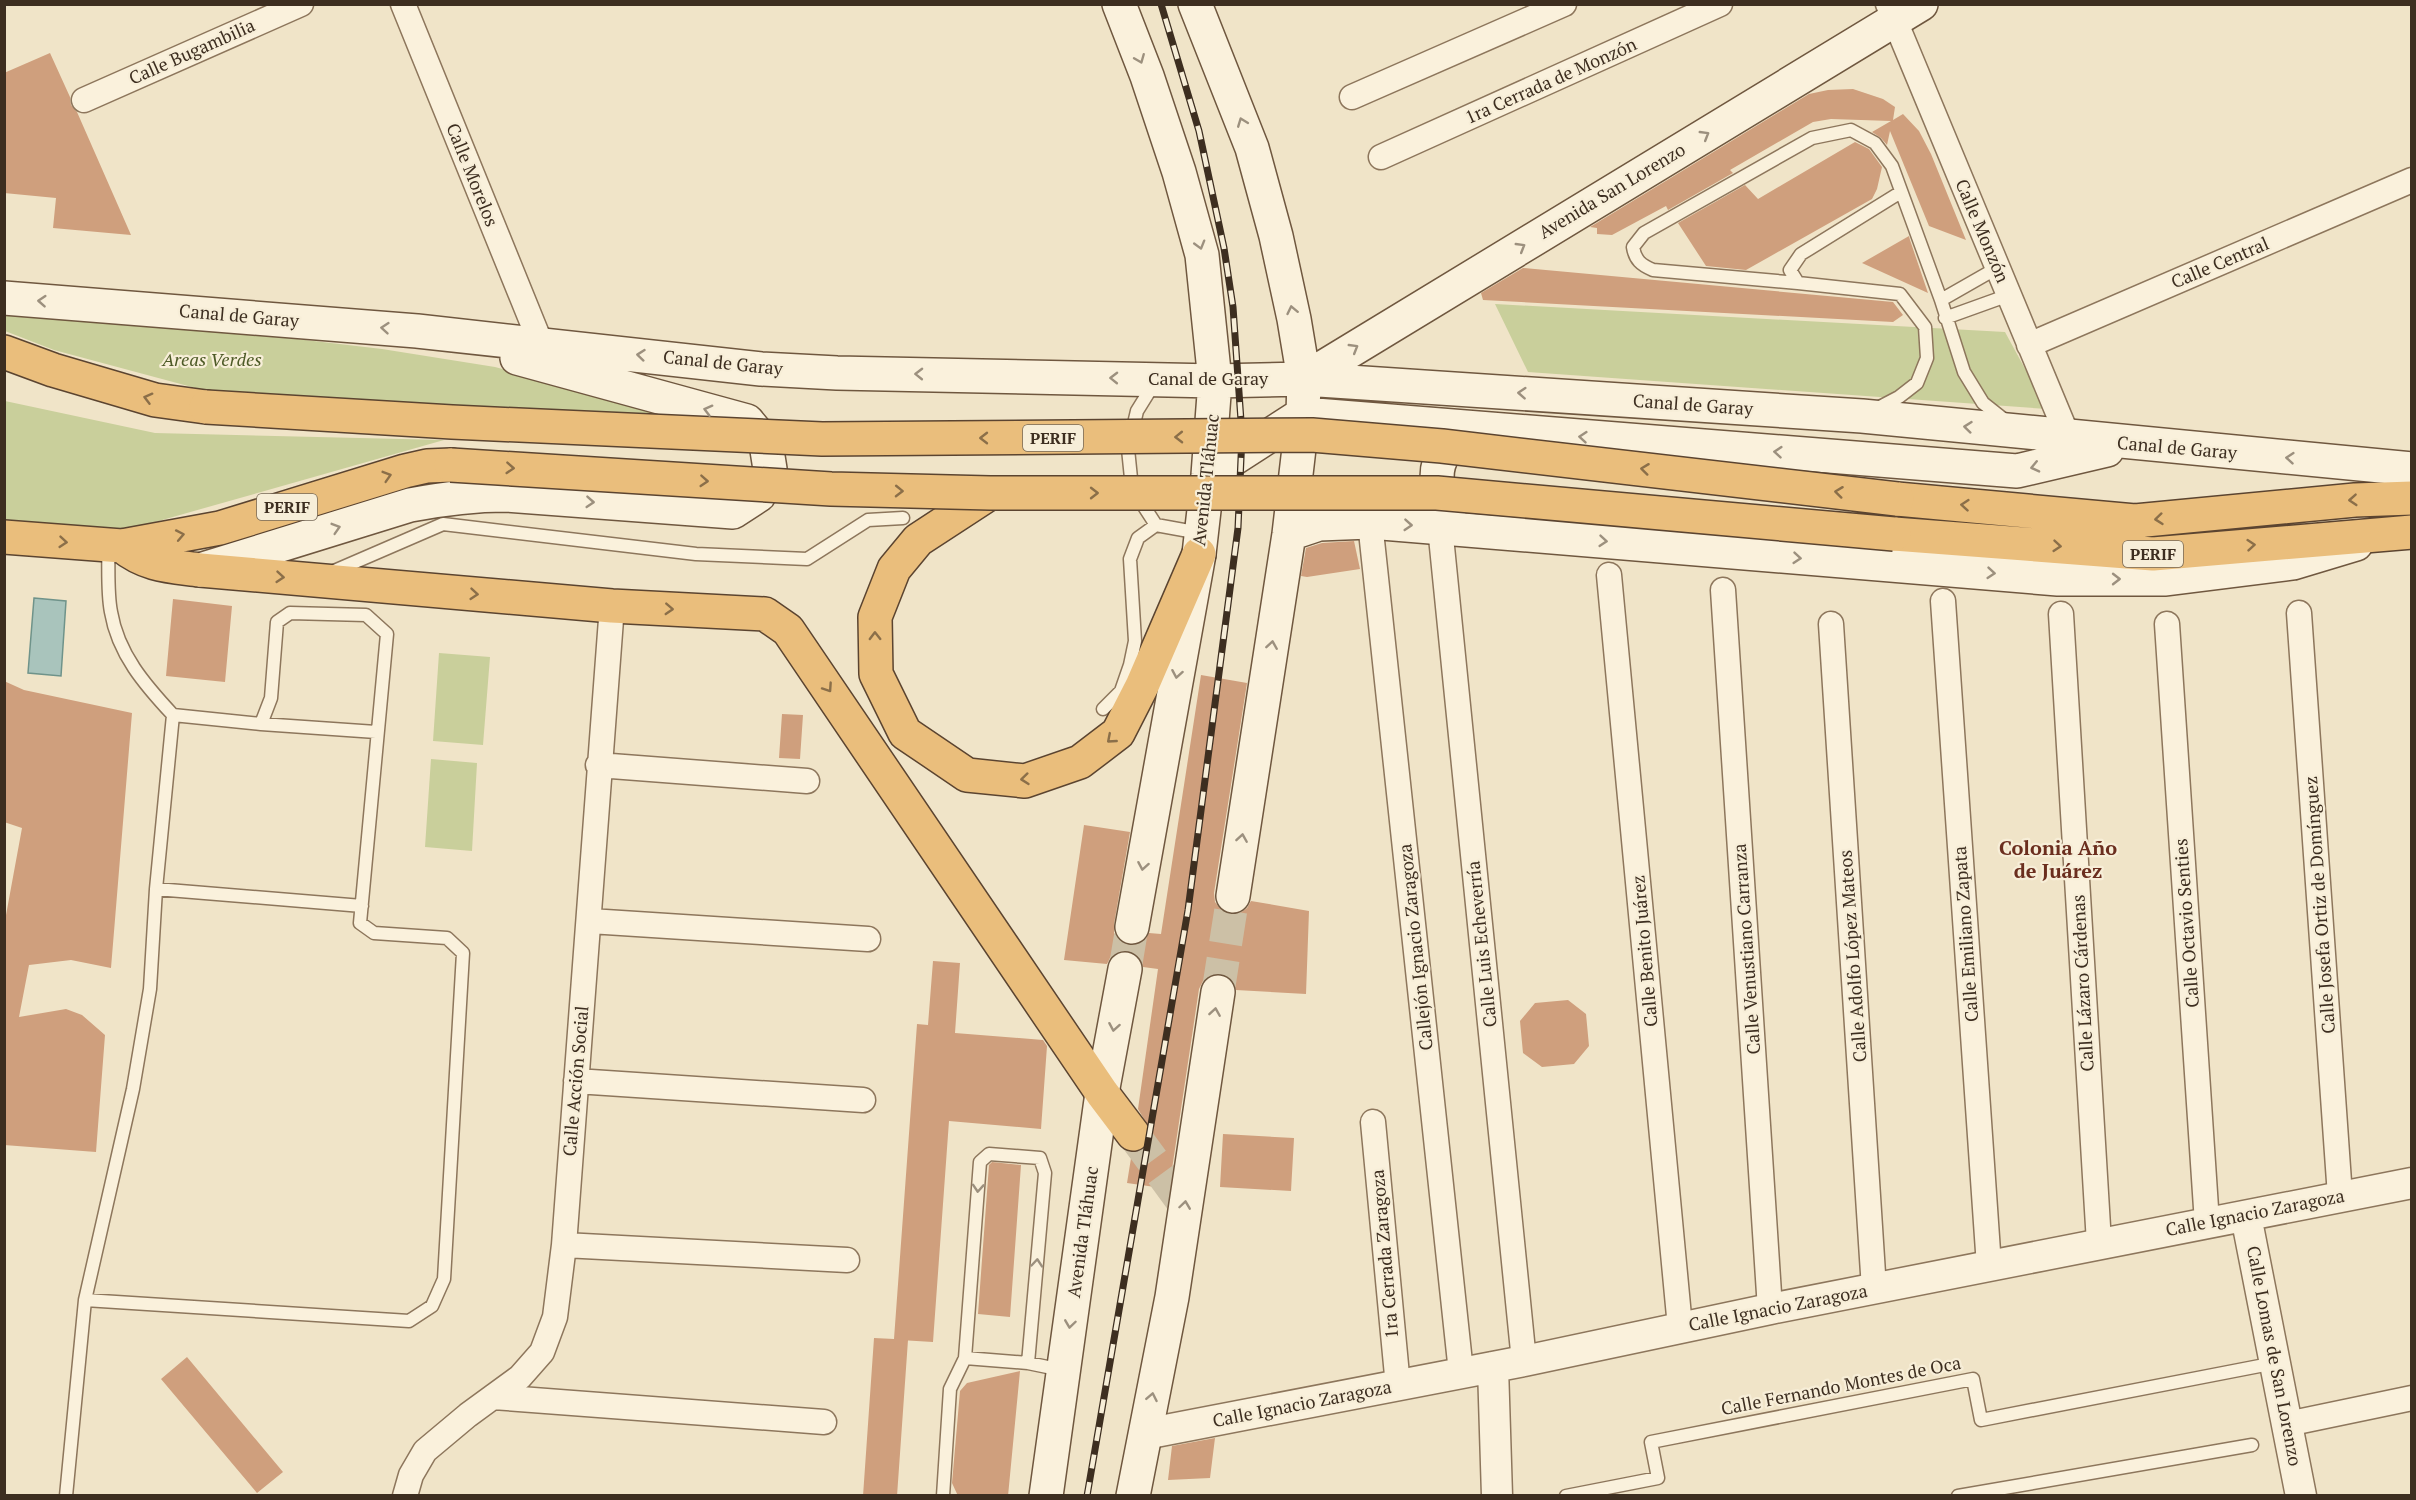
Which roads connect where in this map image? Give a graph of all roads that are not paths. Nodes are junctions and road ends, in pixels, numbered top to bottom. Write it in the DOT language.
graph roads {
  1 [pos="301,4"];
  2 [pos="403,4"];
  3 [pos="1119,4"];
  4 [pos="1195,4"];
  5 [pos="1564,4"];
  6 [pos="1720,4"];
  7 [pos="1901,10"];
  8 [pos="1352,97"];
  9 [pos="84,100"];
  10 [pos="1381,157"];
  11 [pos="2412,180"];
  12 [pos="1901,192"];
  13 [pos="1997,268"];
  14 [pos="1798,283"];
  15 [pos="2008,296"];
  16 [pos="4,298"];
  17 [pos="1941,300"];
  18 [pos="1945,318"];
  19 [pos="417,331"];
  20 [pos="541,344"];
  21 [pos="2030,345"];
  22 [pos="4,352"];
  23 [pos="1304,378"];
  24 [pos="1157,379"];
  25 [pos="1215,381"];
  26 [pos="1303,414"];
  27 [pos="1862,416"];
  28 [pos="1478,428"];
  29 [pos="2020,432"];
  30 [pos="2067,448"];
  31 [pos="2412,469"];
  32 [pos="1208,475"];
  33 [pos="990,493"];
  34 [pos="2412,498"];
  35 [pos="903,518"];
  36 [pos="1370,522"];
  37 [pos="1156,525"];
  38 [pos="1451,528"];
  39 [pos="2403,532"];
  40 [pos="1289,534"];
  41 [pos="4,537"];
  42 [pos="1200,544"];
  43 [pos="115,546"];
  44 [pos="200,570"];
  45 [pos="1609,575"];
  46 [pos="314,580"];
  47 [pos="1723,590"];
  48 [pos="1943,601"];
  49 [pos="612,606"];
  50 [pos="2299,613"];
  51 [pos="2061,614"];
  52 [pos="1832,624"];
  53 [pos="2167,624"];
  54 [pos="1103,709"];
  55 [pos="173,715"];
  56 [pos="261,723"];
  57 [pos="376,732"];
  58 [pos="598,765"];
  59 [pos="807,781"];
  60 [pos="156,889"];
  61 [pos="1233,896"];
  62 [pos="362,906"];
  63 [pos="590,921"];
  64 [pos="1132,927"];
  65 [pos="868,939"];
  66 [pos="1125,969"];
  67 [pos="1218,992"];
  68 [pos="576,1081"];
  69 [pos="1102,1093"];
  70 [pos="863,1100"];
  71 [pos="1373,1122"];
  72 [pos="1133,1134"];
  73 [pos="2412,1183"];
  74 [pos="2340,1196"];
  75 [pos="2246,1216"];
  76 [pos="2207,1223"];
  77 [pos="2099,1244"];
  78 [pos="564,1245"];
  79 [pos="847,1260"];
  80 [pos="1989,1266"];
  81 [pos="1874,1288"];
  82 [pos="85,1300"];
  83 [pos="1770,1309"];
  84 [pos="1680,1327"];
  85 [pos="965,1358"];
  86 [pos="1524,1361"];
  87 [pos="1028,1363"];
  88 [pos="2275,1363"];
  89 [pos="1493,1367"];
  90 [pos="1064,1371"];
  91 [pos="1461,1372"];
  92 [pos="1398,1386"];
  93 [pos="493,1397"];
  94 [pos="2412,1398"];
  95 [pos="824,1422"];
  96 [pos="2287,1424"];
  97 [pos="1145,1434"];
  98 [pos="2252,1445"];
  99 [pos="66,1496"];
  100 [pos="405,1496"];
  101 [pos="943,1496"];
  102 [pos="1046,1496"];
  103 [pos="1133,1496"];
  104 [pos="1497,1496"];
  105 [pos="1566,1496"];
  106 [pos="1958,1496"];
  107 [pos="2301,1496"];
  1 -- 9 [label="street, Calle Bugambilia"];
  2 -- 20 [label="street, Calle Morelos"];
  3 -- 25 [label="main road, Avenida Tláhuac, one-way"];
  23 -- 4 [label="main road, one-way"];
  5 -- 8 [label="street"];
  6 -- 10 [label="street, 1ra Cerrada de Monzón"];
  7 -- 13 [label="street, Calle Monzón"];
  23 -- 7 [label="main road, Avenida San Lorenzo, one-way"];
  11 -- 21 [label="street, Calle Central"];
  12 -- 14 [label="lane"];
  12 -- 14 [label="lane"];
  12 -- 17 [label="lane"];
  13 -- 15 [label="street, Calle Monzón"];
  13 -- 17 [label="lane"];
  14 -- 27 [label="lane"];
  15 -- 18 [label="lane"];
  15 -- 21 [label="street, Calle Monzón"];
  19 -- 16 [label="main road, Canal de Garay, one-way"];
  17 -- 18 [label="lane"];
  18 -- 29 [label="lane"];
  19 -- 20 [label="main road, Canal de Garay"];
  44 -- 19 [label="main road, one-way"];
  24 -- 20 [label="main road, Canal de Garay, one-way"];
  21 -- 30 [label="street, Calle Monzón"];
  34 -- 22 [label="highway, PERIF, one-way, bridge"];
  23 -- 25 [label="main road, Canal de Garay"];
  23 -- 26 [label="main road"];
  27 -- 23 [label="main road, Canal de Garay, one-way"];
  24 -- 25 [label="main road, Canal de Garay"];
  24 -- 37 [label="lane"];
  25 -- 32 [label="main road, Avenida Tláhuac"];
  26 -- 28 [label="main road"];
  26 -- 32 [label="main road"];
  26 -- 40 [label="main road"];
  29 -- 27 [label="main road, Canal de Garay, one-way"];
  30 -- 28 [label="main road, one-way"];
  28 -- 38 [label="main road"];
  29 -- 30 [label="main road, Canal de Garay"];
  31 -- 30 [label="main road, Canal de Garay, one-way"];
  32 -- 42 [label="main road, Avenida Tláhuac"];
  33 -- 39 [label="highway, PERIF, one-way, bridge"];
  42 -- 33 [label="highway, one-way"];
  43 -- 33 [label="highway, PERIF, one-way, bridge"];
  35 -- 46 [label="lane"];
  36 -- 38 [label="main road, one-way"];
  36 -- 40 [label="main road"];
  36 -- 91 [label="street, Callejón Ignacio Zaragoza"];
  37 -- 42 [label="lane"];
  37 -- 54 [label="lane"];
  38 -- 39 [label="main road, one-way"];
  38 -- 86 [label="street, Calle Luis Echeverría"];
  61 -- 40 [label="main road, one-way"];
  41 -- 43 [label="highway, PERIF, one-way"];
  42 -- 64 [label="main road, Avenida Tláhuac, one-way"];
  43 -- 44 [label="highway"];
  43 -- 55 [label="lane"];
  44 -- 46 [label="highway, one-way"];
  45 -- 84 [label="street, Calle Benito Juárez"];
  46 -- 49 [label="highway, one-way"];
  47 -- 83 [label="street, Calle Venustiano Carranza"];
  48 -- 80 [label="street, Calle Emiliano Zapata"];
  49 -- 58 [label="street, Calle Acción Social"];
  49 -- 69 [label="highway, one-way"];
  50 -- 74 [label="street, Calle Josefa Ortiz de Domínguez"];
  51 -- 77 [label="street, Calle Lázaro Cárdenas"];
  52 -- 81 [label="street, Calle Adolfo López Mateos"];
  53 -- 76 [label="street, Calle Octavio Senties"];
  55 -- 56 [label="lane"];
  55 -- 60 [label="lane"];
  56 -- 57 [label="lane"];
  56 -- 57 [label="lane"];
  57 -- 62 [label="lane"];
  58 -- 59 [label="street"];
  58 -- 63 [label="street, Calle Acción Social"];
  60 -- 62 [label="lane"];
  60 -- 82 [label="lane"];
  62 -- 82 [label="lane"];
  63 -- 65 [label="street"];
  63 -- 68 [label="street, Calle Acción Social"];
  66 -- 69 [label="main road, Avenida Tláhuac, one-way"];
  97 -- 67 [label="main road, one-way"];
  68 -- 70 [label="street"];
  68 -- 78 [label="street, Calle Acción Social"];
  69 -- 72 [label="highway"];
  69 -- 90 [label="main road, Avenida Tláhuac, one-way"];
  71 -- 92 [label="street, 1ra Cerrada Zaragoza"];
  73 -- 74 [label="street, Calle Ignacio Zaragoza"];
  74 -- 75 [label="street, Calle Ignacio Zaragoza"];
  75 -- 76 [label="street, Calle Ignacio Zaragoza"];
  75 -- 88 [label="street, Calle Lomas de San Lorenzo"];
  76 -- 77 [label="street, Calle Ignacio Zaragoza"];
  77 -- 80 [label="street, Calle Ignacio Zaragoza"];
  78 -- 79 [label="street"];
  78 -- 93 [label="street, Calle Acción Social"];
  80 -- 81 [label="street, Calle Ignacio Zaragoza"];
  81 -- 83 [label="street, Calle Ignacio Zaragoza"];
  82 -- 99 [label="lane"];
  83 -- 84 [label="street, Calle Ignacio Zaragoza"];
  84 -- 86 [label="street, Calle Ignacio Zaragoza"];
  85 -- 87 [label="lane"];
  87 -- 85 [label="lane, one-way"];
  85 -- 101 [label="lane"];
  86 -- 89 [label="street, Calle Ignacio Zaragoza"];
  87 -- 90 [label="lane"];
  88 -- 96 [label="street, Calle Lomas de San Lorenzo"];
  88 -- 105 [label="lane, Calle Fernando Montes de Oca"];
  89 -- 91 [label="street, Calle Ignacio Zaragoza"];
  89 -- 104 [label="street"];
  90 -- 102 [label="main road, Avenida Tláhuac"];
  91 -- 92 [label="street, Calle Ignacio Zaragoza"];
  92 -- 97 [label="street, Calle Ignacio Zaragoza"];
  93 -- 95 [label="street"];
  93 -- 100 [label="street, Calle Acción Social"];
  94 -- 96 [label="street"];
  96 -- 107 [label="street, Calle Lomas de San Lorenzo"];
  97 -- 103 [label="main road"];
  98 -- 106 [label="lane"];
}
